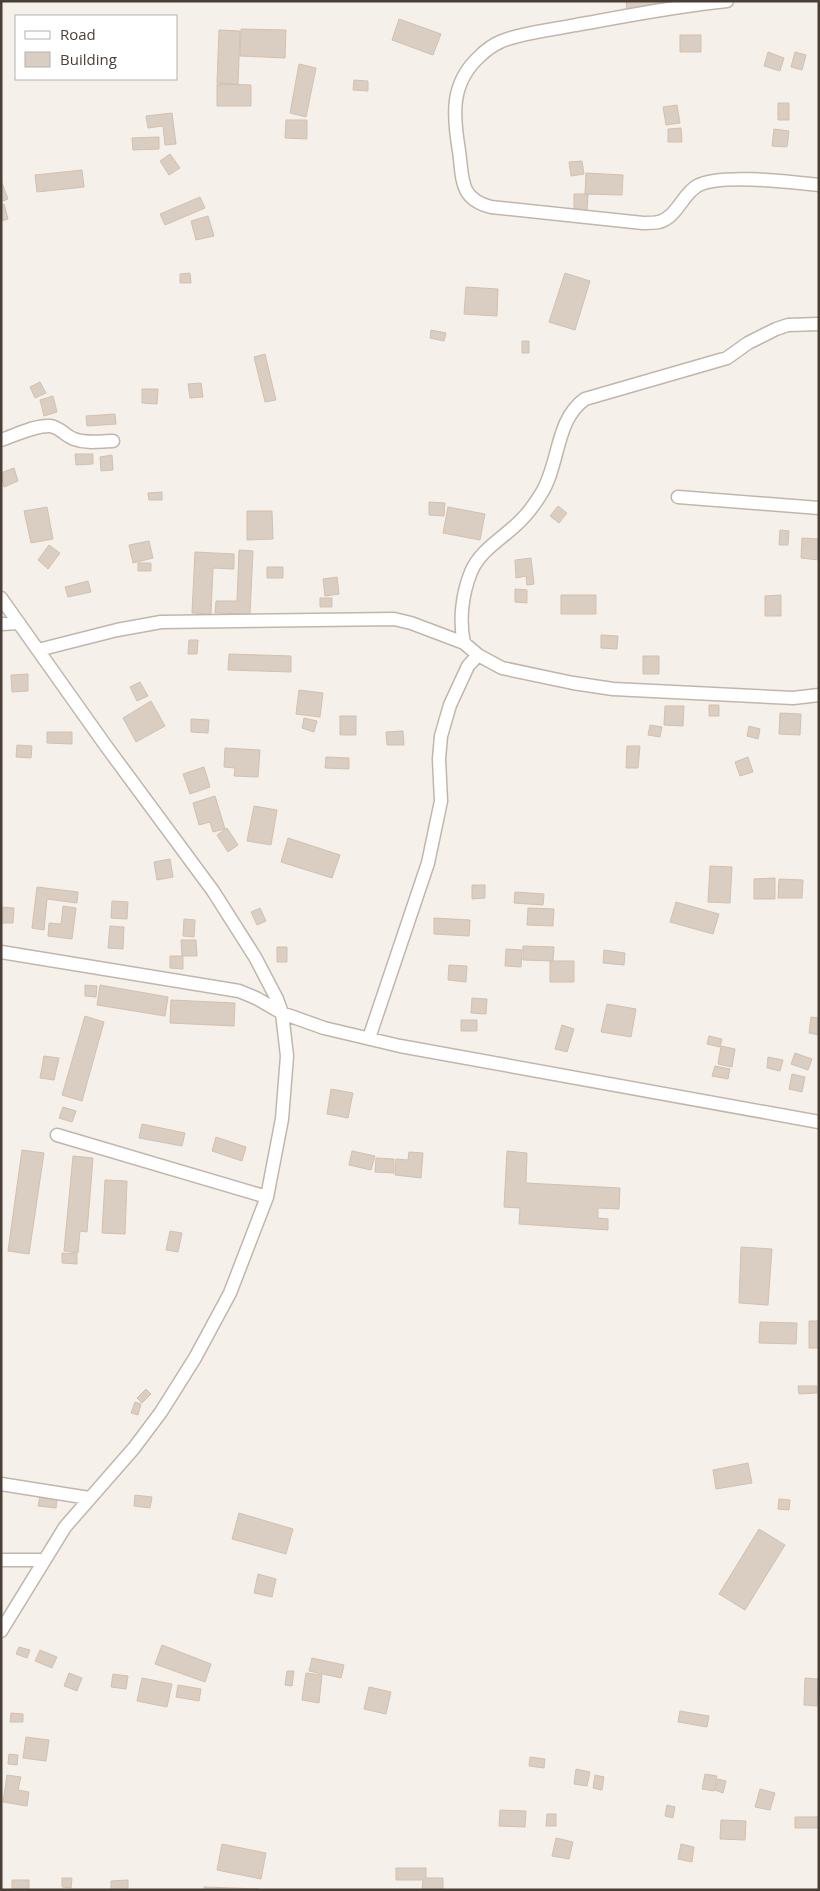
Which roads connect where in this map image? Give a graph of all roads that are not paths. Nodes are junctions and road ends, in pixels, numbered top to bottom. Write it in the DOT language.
graph roads {
  1 [pos="726,1"];
  2 [pos="819,185"];
  3 [pos="819,324"];
  4 [pos="1,440"];
  5 [pos="114,441"];
  6 [pos="678,497"];
  7 [pos="819,508"];
  8 [pos="1,598"];
  9 [pos="19,623"];
  10 [pos="1,624"];
  11 [pos="464,643"];
  12 [pos="38,650"];
  13 [pos="478,656"];
  14 [pos="819,695"];
  15 [pos="1,952"];
  16 [pos="282,1013"];
  17 [pos="369,1038"];
  18 [pos="819,1122"];
  19 [pos="57,1135"];
  20 [pos="267,1197"];
  21 [pos="1,1484"];
  22 [pos="89,1498"];
  23 [pos="1,1560"];
  24 [pos="43,1560"];
  25 [pos="1,1631"];
  1 -- 2 [label="street"];
  3 -- 11 [label="street"];
  4 -- 5 [label="street"];
  6 -- 7 [label="street"];
  8 -- 9 [label="street"];
  9 -- 10 [label="street"];
  9 -- 12 [label="street"];
  11 -- 12 [label="street"];
  11 -- 13 [label="street"];
  12 -- 16 [label="street"];
  13 -- 14 [label="street"];
  13 -- 17 [label="street"];
  15 -- 16 [label="street"];
  16 -- 17 [label="street"];
  16 -- 20 [label="street"];
  17 -- 18 [label="street"];
  19 -- 20 [label="street"];
  20 -- 22 [label="street"];
  21 -- 22 [label="street"];
  22 -- 24 [label="street"];
  23 -- 24 [label="street"];
  24 -- 25 [label="street"];
}
